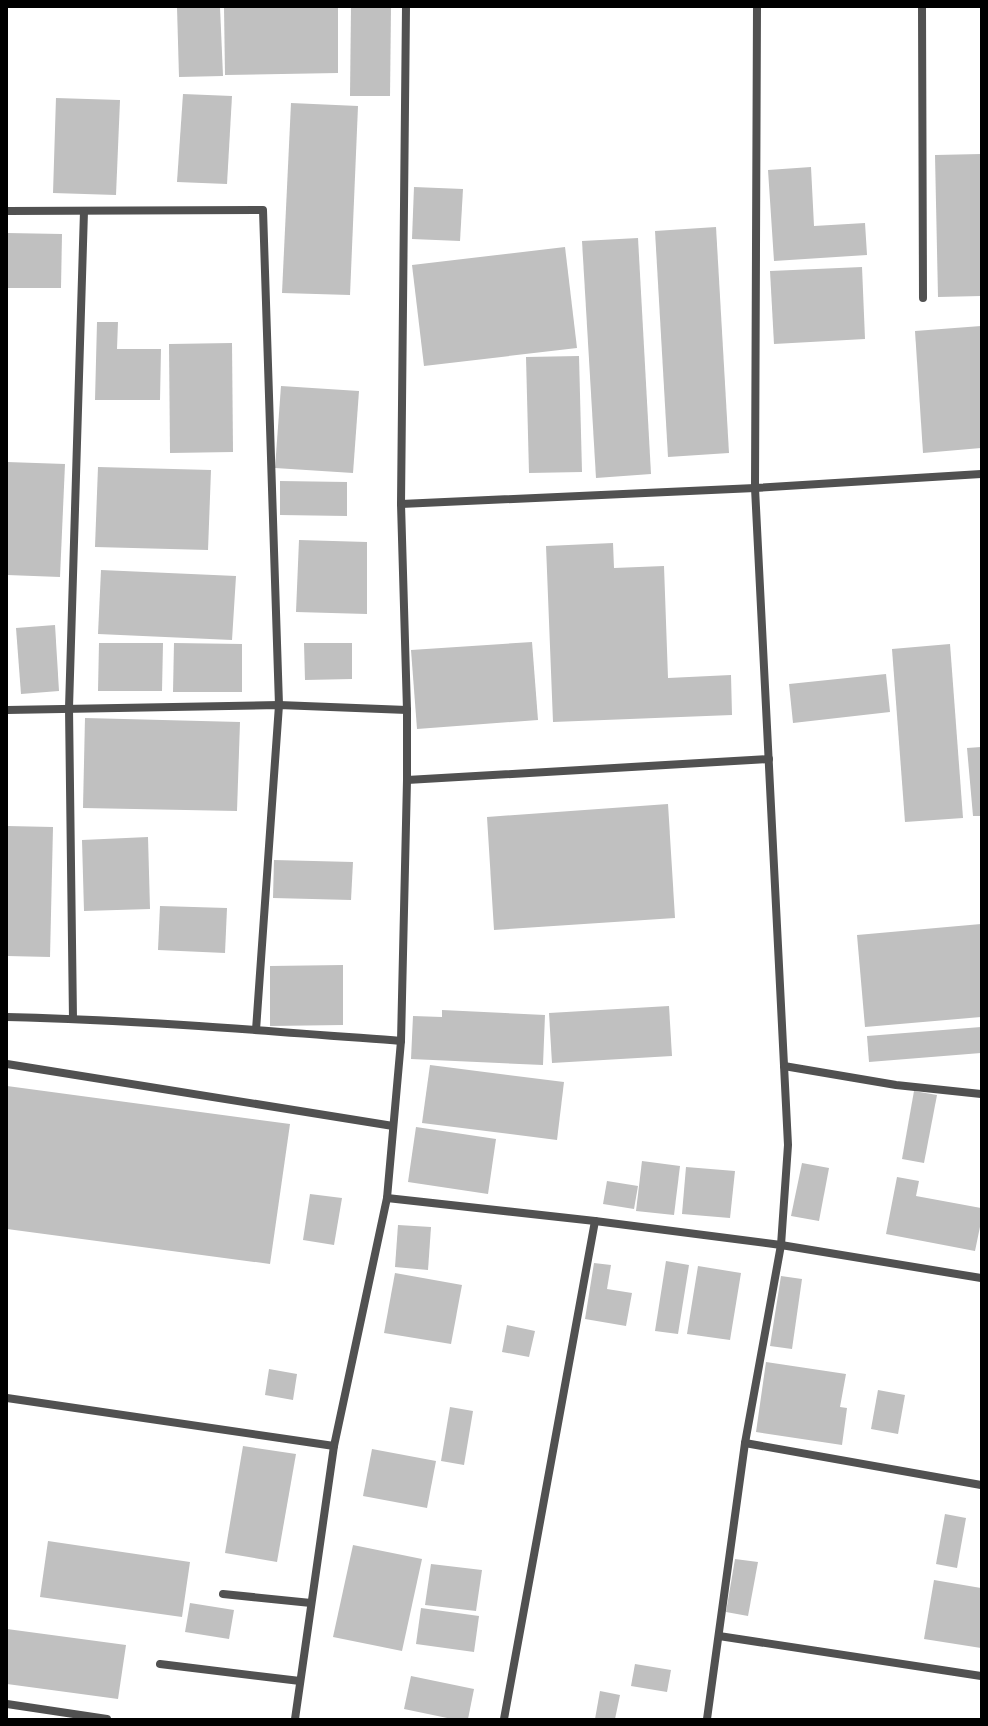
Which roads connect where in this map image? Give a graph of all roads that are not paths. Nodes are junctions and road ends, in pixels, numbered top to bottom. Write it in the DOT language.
graph roads {
  1 [pos="406,7"];
  2 [pos="757,7"];
  3 [pos="922,7"];
  4 [pos="7,211"];
  5 [pos="84,211"];
  6 [pos="923,298"];
  7 [pos="981,474"];
  8 [pos="755,488"];
  9 [pos="401,504"];
  10 [pos="279,705"];
  11 [pos="69,708"];
  12 [pos="7,710"];
  13 [pos="407,710"];
  14 [pos="769,759"];
  15 [pos="407,780"];
  16 [pos="7,1017"];
  17 [pos="73,1019"];
  18 [pos="256,1030"];
  19 [pos="401,1041"];
  20 [pos="7,1064"];
  21 [pos="784,1066"];
  22 [pos="981,1094"];
  23 [pos="393,1126"];
  24 [pos="387,1198"];
  25 [pos="595,1221"];
  26 [pos="780,1245"];
  27 [pos="981,1278"];
  28 [pos="7,1398"];
  29 [pos="745,1443"];
  30 [pos="334,1446"];
  31 [pos="981,1485"];
  32 [pos="222,1594"];
  33 [pos="311,1603"];
  34 [pos="719,1636"];
  35 [pos="160,1664"];
  36 [pos="981,1676"];
  37 [pos="300,1681"];
  38 [pos="7,1704"];
  39 [pos="107,1719"];
  40 [pos="295,1719"];
  41 [pos="504,1719"];
  42 [pos="707,1719"];
  1 -- 9 [label="street"];
  2 -- 8 [label="street"];
  3 -- 6 [label="street"];
  4 -- 5 [label="street"];
  5 -- 10 [label="street"];
  5 -- 11 [label="street"];
  7 -- 8 [label="street"];
  8 -- 9 [label="street"];
  8 -- 14 [label="street"];
  9 -- 13 [label="street"];
  10 -- 11 [label="street"];
  10 -- 13 [label="street"];
  10 -- 18 [label="street"];
  11 -- 12 [label="street"];
  11 -- 17 [label="street"];
  13 -- 15 [label="street"];
  14 -- 15 [label="street"];
  14 -- 21 [label="street"];
  15 -- 19 [label="street"];
  16 -- 17 [label="street"];
  17 -- 18 [label="street"];
  18 -- 19 [label="street"];
  19 -- 23 [label="street"];
  20 -- 23 [label="street"];
  21 -- 22 [label="street"];
  21 -- 26 [label="street"];
  23 -- 24 [label="street"];
  24 -- 25 [label="street"];
  24 -- 30 [label="street"];
  25 -- 26 [label="street"];
  25 -- 41 [label="street"];
  26 -- 27 [label="street"];
  26 -- 29 [label="street"];
  28 -- 30 [label="street"];
  29 -- 31 [label="street"];
  29 -- 34 [label="street"];
  30 -- 33 [label="street"];
  32 -- 33 [label="street"];
  33 -- 37 [label="street"];
  34 -- 36 [label="street"];
  34 -- 42 [label="street"];
  35 -- 37 [label="street"];
  37 -- 40 [label="street"];
  38 -- 39 [label="street"];
}
